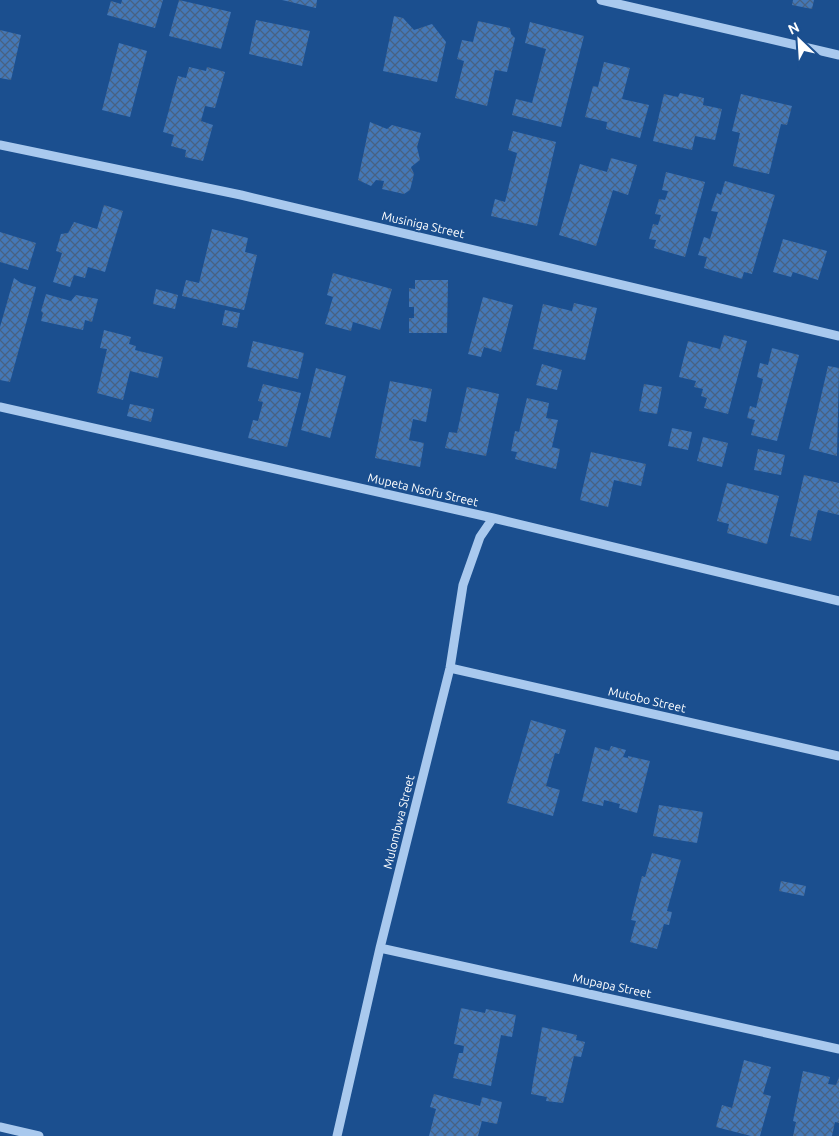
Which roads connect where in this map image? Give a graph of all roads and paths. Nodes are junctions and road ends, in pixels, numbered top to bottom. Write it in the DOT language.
graph roads {
  1 [pos="601,0"];
  2 [pos="839,55"];
  3 [pos="0,145"];
  4 [pos="839,336"];
  5 [pos="0,407"];
  6 [pos="492,518"];
  7 [pos="839,601"];
  8 [pos="450,668"];
  9 [pos="839,756"];
  10 [pos="380,948"];
  11 [pos="839,1049"];
  12 [pos="0,1127"];
  13 [pos="39,1136"];
  14 [pos="337,1136"];
  1 -- 2 [label="street"];
  3 -- 4 [label="street, Musiniga Street"];
  5 -- 6 [label="street, Mupeta Nsofu Street"];
  6 -- 7 [label="street, Mupeta Nsofu Street"];
  6 -- 8 [label="street, Mulombwa Street"];
  8 -- 9 [label="street, Mutobo Street"];
  8 -- 10 [label="street, Mulombwa Street"];
  10 -- 11 [label="street, Mupapa Street"];
  10 -- 14 [label="street, Mulombwa Street"];
  12 -- 13 [label="street"];
}
